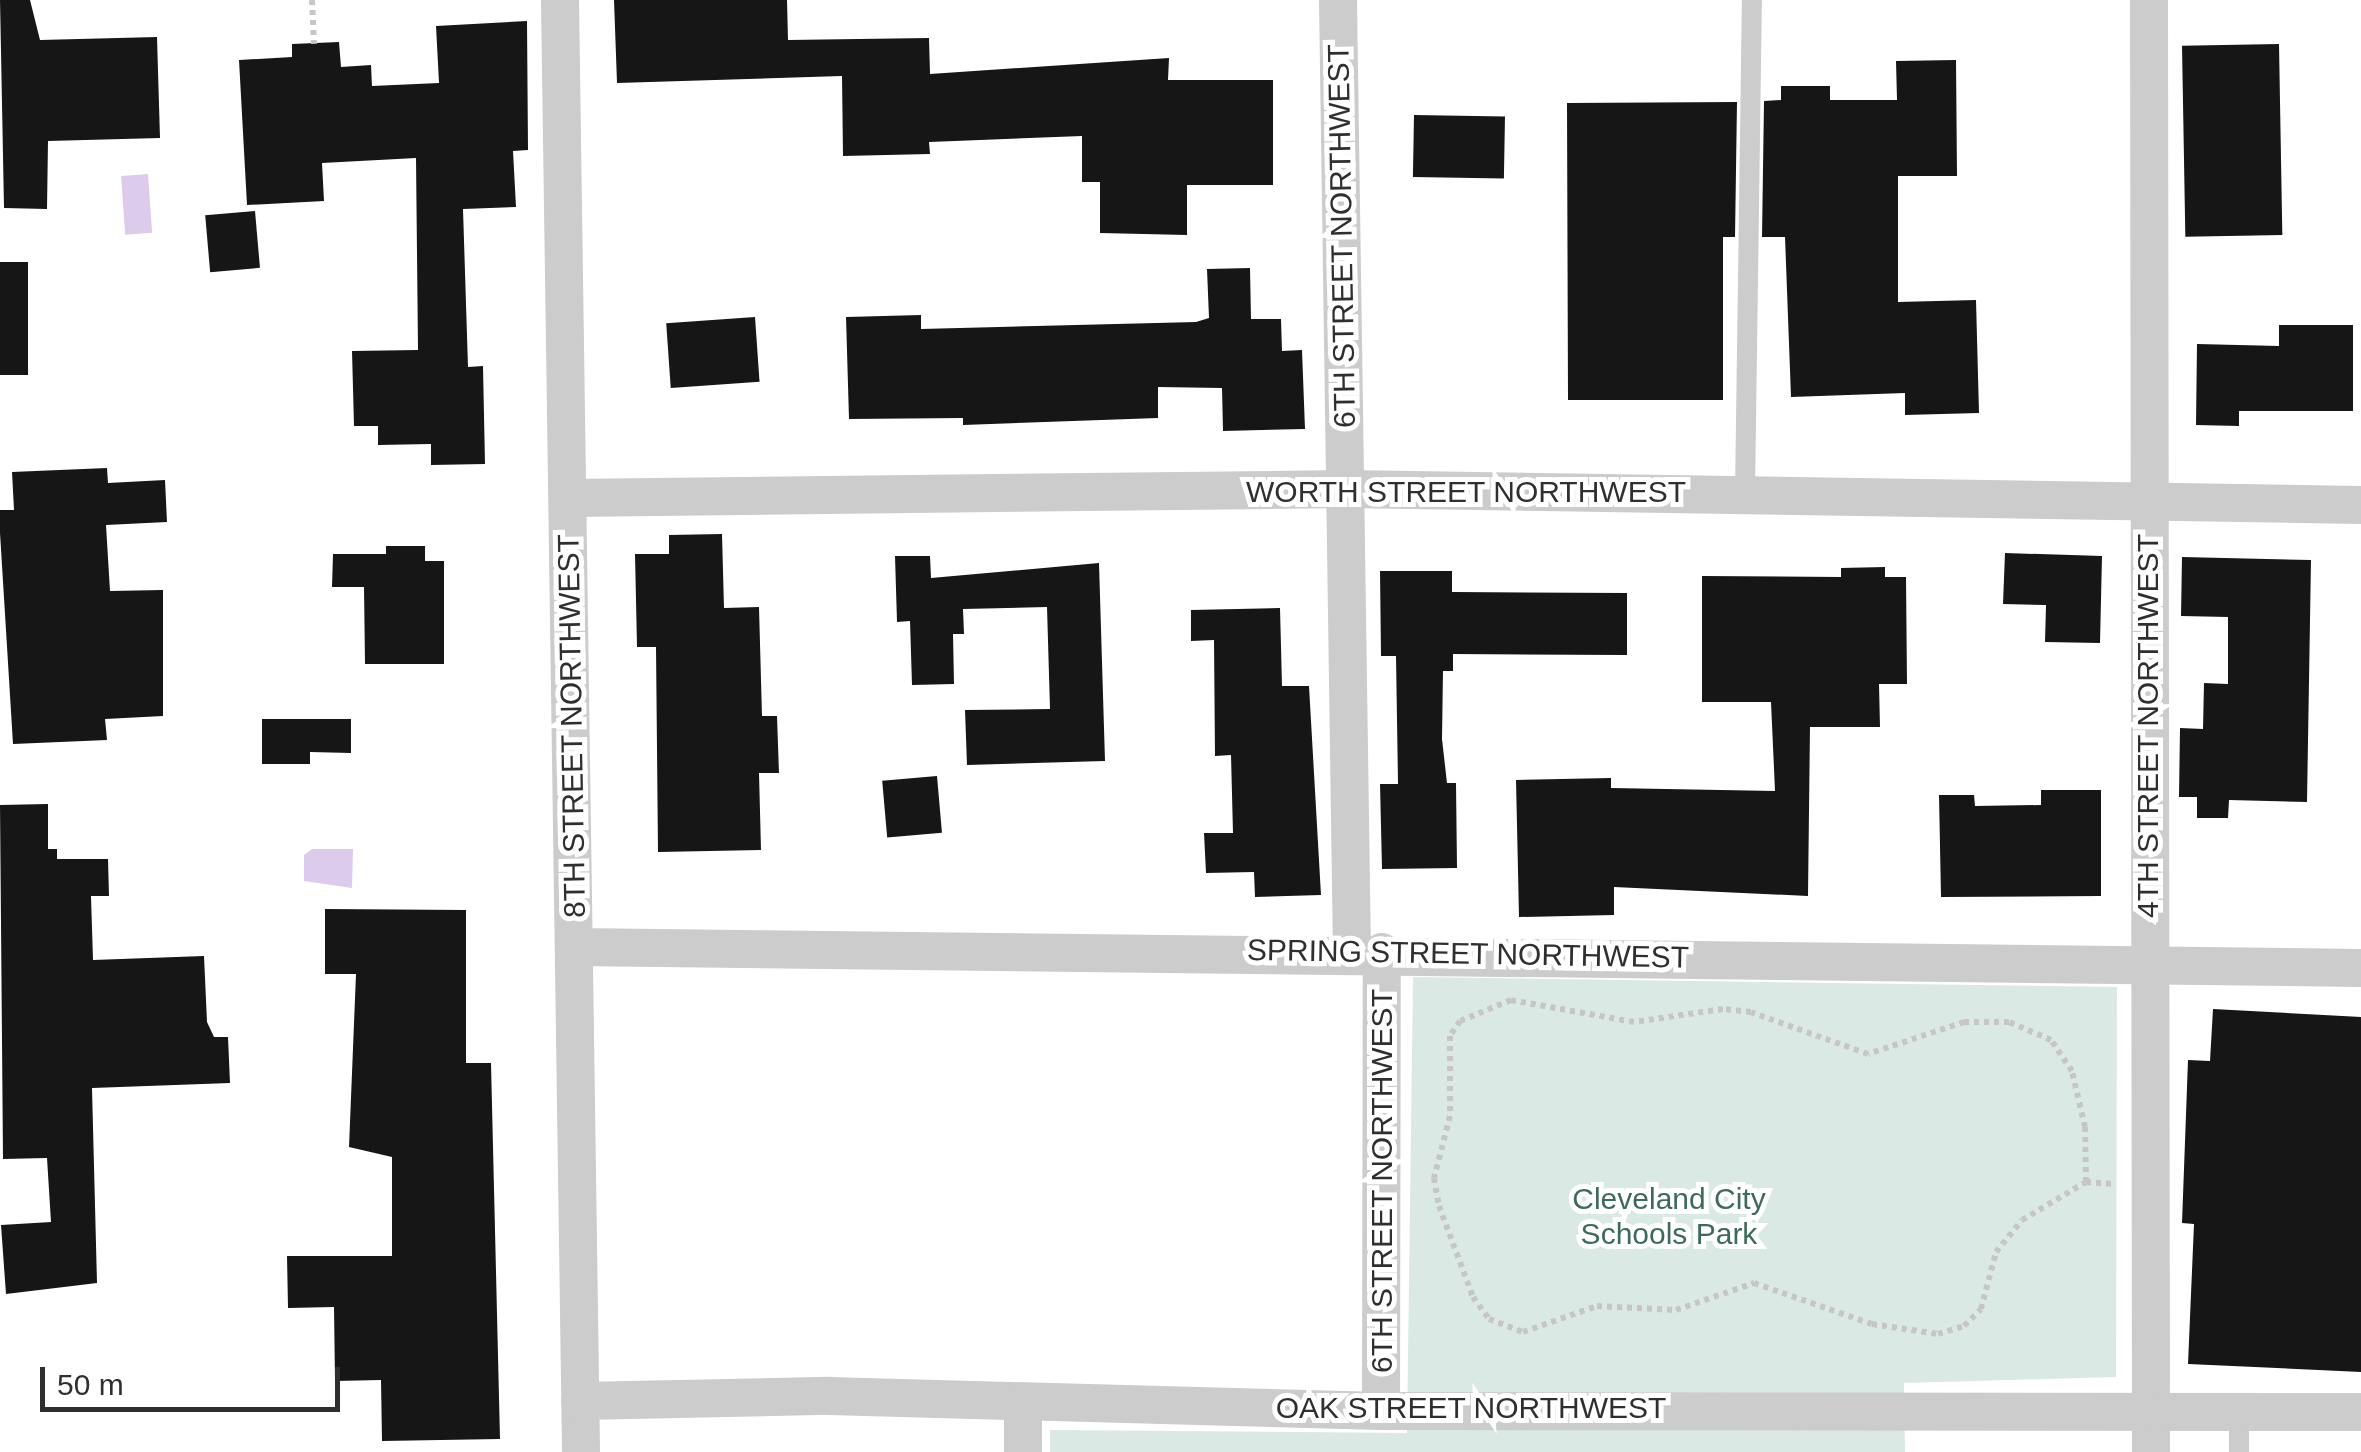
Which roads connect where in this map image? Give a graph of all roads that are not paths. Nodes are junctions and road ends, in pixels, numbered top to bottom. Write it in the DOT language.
graph roads {
  1 [pos="560,0"];
  2 [pos="1338,0"];
  3 [pos="1752,0"];
  4 [pos="2150,0"];
  5 [pos="1346,490"];
  6 [pos="1745,494"];
  7 [pos="570,498"];
  8 [pos="2150,501"];
  9 [pos="2361,505"];
  10 [pos="574,948"];
  11 [pos="1367,952"];
  12 [pos="2147,966"];
  13 [pos="2361,968"];
  14 [pos="580,1401"];
  15 [pos="1023,1406"];
  16 [pos="1382,1410"];
  17 [pos="2151,1410"];
  18 [pos="2240,1410"];
  19 [pos="2361,1412"];
  20 [pos="581,1452"];
  21 [pos="1023,1452"];
  22 [pos="2151,1452"];
  23 [pos="2239,1452"];
  1 -- 7 [label="street, 8TH STREET NORTHWEST"];
  2 -- 5 [label="street, 6TH STREET NORTHWEST"];
  3 -- 6 [label="lane"];
  4 -- 8 [label="street, 4TH STREET NORTHWEST"];
  5 -- 6 [label="street, WORTH STREET NORTHWEST"];
  5 -- 7 [label="street, WORTH STREET NORTHWEST"];
  5 -- 11 [label="street, 6TH STREET NORTHWEST"];
  6 -- 8 [label="street, WORTH STREET NORTHWEST"];
  7 -- 10 [label="street, 8TH STREET NORTHWEST"];
  8 -- 9 [label="street, WORTH STREET NORTHWEST"];
  8 -- 12 [label="street, 4TH STREET NORTHWEST"];
  10 -- 11 [label="street, SPRING STREET NORTHWEST"];
  10 -- 14 [label="street, 8TH STREET NORTHWEST"];
  11 -- 12 [label="street, SPRING STREET NORTHWEST"];
  11 -- 16 [label="street, 6TH STREET NORTHWEST"];
  12 -- 13 [label="street, SPRING STREET NORTHWEST"];
  12 -- 17 [label="street, 4TH STREET NORTHWEST"];
  14 -- 15 [label="street, OAK STREET NORTHWEST"];
  14 -- 20 [label="street, 8TH STREET NORTHWEST"];
  15 -- 16 [label="street, OAK STREET NORTHWEST"];
  15 -- 21 [label="street"];
  16 -- 17 [label="street, OAK STREET NORTHWEST"];
  17 -- 18 [label="street, OAK STREET NORTHWEST"];
  17 -- 22 [label="street, 4TH STREET NORTHWEST"];
  18 -- 19 [label="street, OAK STREET NORTHWEST"];
  18 -- 23 [label="lane"];
}
